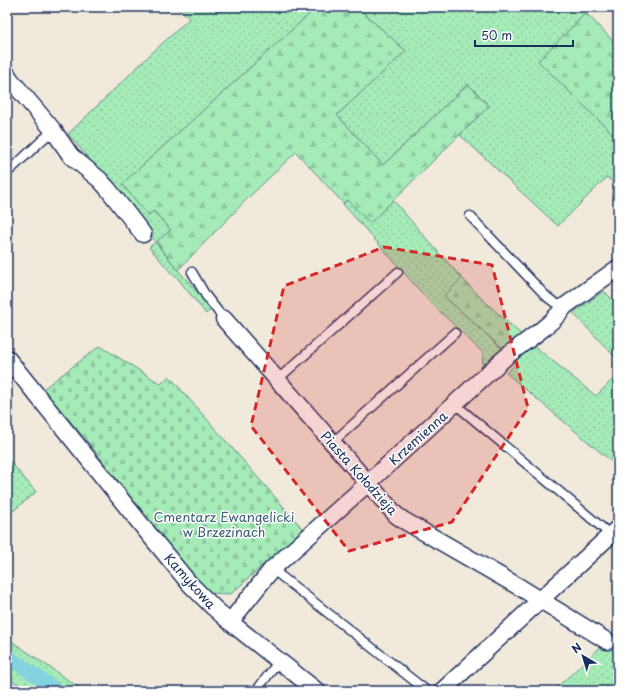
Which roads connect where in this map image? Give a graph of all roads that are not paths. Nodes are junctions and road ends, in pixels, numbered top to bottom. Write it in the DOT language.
graph roads {
  1 [pos="7,74"];
  2 [pos="53,130"];
  3 [pos="7,173"];
  4 [pos="470,216"];
  5 [pos="142,234"];
  6 [pos="618,268"];
  7 [pos="192,272"];
  8 [pos="398,272"];
  9 [pos="565,306"];
  10 [pos="224,319"];
  11 [pos="455,333"];
  12 [pos="7,358"];
  13 [pos="277,380"];
  14 [pos="455,404"];
  15 [pos="332,443"];
  16 [pos="368,483"];
  17 [pos="614,532"];
  18 [pos="272,569"];
  19 [pos="540,600"];
  20 [pos="230,622"];
  21 [pos="607,641"];
  22 [pos="279,661"];
  23 [pos="256,691"];
  24 [pos="317,691"];
  25 [pos="427,691"];
  26 [pos="442,691"];
  1 -- 2 [label="street"];
  2 -- 3 [label="lane"];
  2 -- 5 [label="street"];
  4 -- 9 [label="lane"];
  6 -- 9 [label="street, Krzemienna"];
  7 -- 10 [label="lane"];
  8 -- 13 [label="lane"];
  9 -- 14 [label="street, Krzemienna"];
  10 -- 13 [label="street, Piasta Kołodzieja"];
  11 -- 15 [label="lane"];
  12 -- 20 [label="street, Kamykowa"];
  13 -- 15 [label="street, Piasta Kołodzieja"];
  14 -- 16 [label="street, Krzemienna"];
  14 -- 17 [label="lane"];
  15 -- 16 [label="street, Piasta Kołodzieja"];
  16 -- 18 [label="street, Krzemienna"];
  16 -- 19 [label="street, Piasta Kołodzieja"];
  17 -- 19 [label="street"];
  18 -- 20 [label="street, Krzemienna"];
  18 -- 25 [label="lane"];
  19 -- 21 [label="street, Piasta Kołodzieja"];
  19 -- 26 [label="street"];
  20 -- 22 [label="street, Kamykowa"];
  22 -- 23 [label="lane"];
  22 -- 24 [label="street, Kamykowa"];
}
